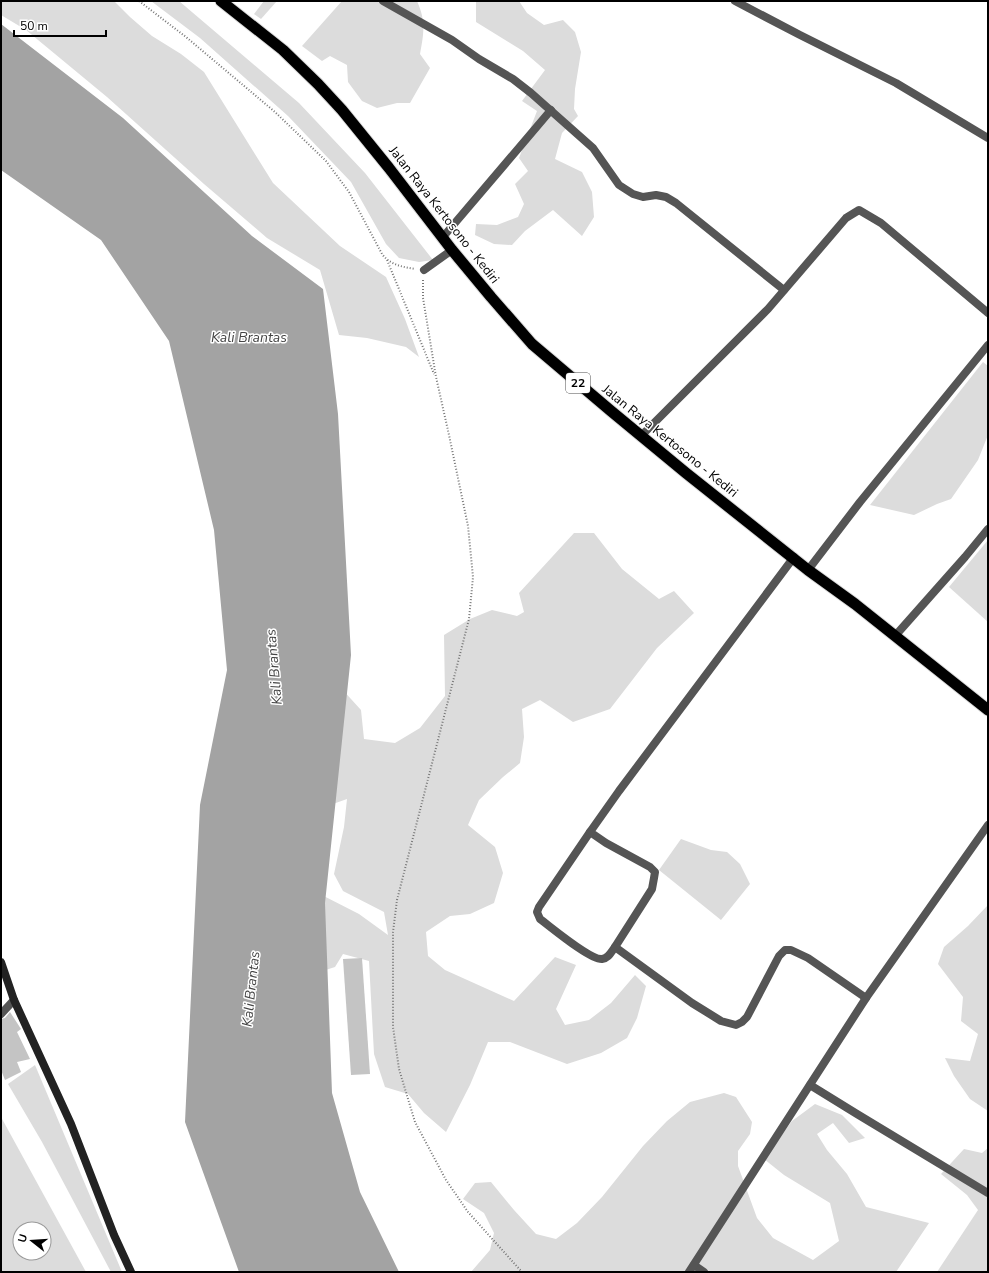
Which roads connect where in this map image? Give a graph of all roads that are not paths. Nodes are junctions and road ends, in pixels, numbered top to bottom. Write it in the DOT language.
graph roads {
  1 [pos="221,1"];
  2 [pos="383,1"];
  3 [pos="735,1"];
  4 [pos="551,110"];
  5 [pos="988,138"];
  6 [pos="443,237"];
  7 [pos="452,250"];
  8 [pos="424,270"];
  9 [pos="784,290"];
  10 [pos="988,313"];
  11 [pos="988,345"];
  12 [pos="641,436"];
  13 [pos="988,529"];
  14 [pos="794,558"];
  15 [pos="808,570"];
  16 [pos="895,636"];
  17 [pos="988,710"];
  18 [pos="988,825"];
  19 [pos="590,832"];
  20 [pos="615,947"];
  21 [pos="1,962"];
  22 [pos="866,998"];
  23 [pos="14,1000"];
  24 [pos="1,1014"];
  25 [pos="810,1084"];
  26 [pos="988,1193"];
  27 [pos="694,1264"];
  28 [pos="131,1272"];
  29 [pos="689,1272"];
  30 [pos="704,1272"];
  1 -- 6 [label="highway, Jalan Raya Kertosono - Kediri / 22"];
  2 -- 4 [label="street"];
  3 -- 5 [label="street"];
  4 -- 6 [label="street"];
  4 -- 9 [label="street"];
  6 -- 7 [label="highway, Jalan Raya Kertosono - Kediri / 22"];
  7 -- 8 [label="street"];
  7 -- 12 [label="highway, Jalan Raya Kertosono - Kediri / 22"];
  9 -- 10 [label="street"];
  9 -- 12 [label="street"];
  11 -- 15 [label="street"];
  12 -- 14 [label="highway, Jalan Raya Kertosono - Kediri / 22"];
  13 -- 16 [label="street"];
  14 -- 15 [label="highway, Jalan Raya Kertosono - Kediri / 22"];
  14 -- 19 [label="street"];
  15 -- 16 [label="highway, Jalan Raya Kertosono - Kediri / 22"];
  16 -- 17 [label="highway, Jalan Raya Kertosono - Kediri / 22"];
  18 -- 22 [label="street"];
  19 -- 20 [label="street"];
  19 -- 20 [label="street"];
  20 -- 22 [label="street"];
  21 -- 23 [label="main road"];
  22 -- 25 [label="street"];
  23 -- 24 [label="street"];
  23 -- 28 [label="main road"];
  25 -- 26 [label="street"];
  25 -- 27 [label="street"];
  27 -- 29 [label="street"];
  27 -- 30 [label="street"];
}
